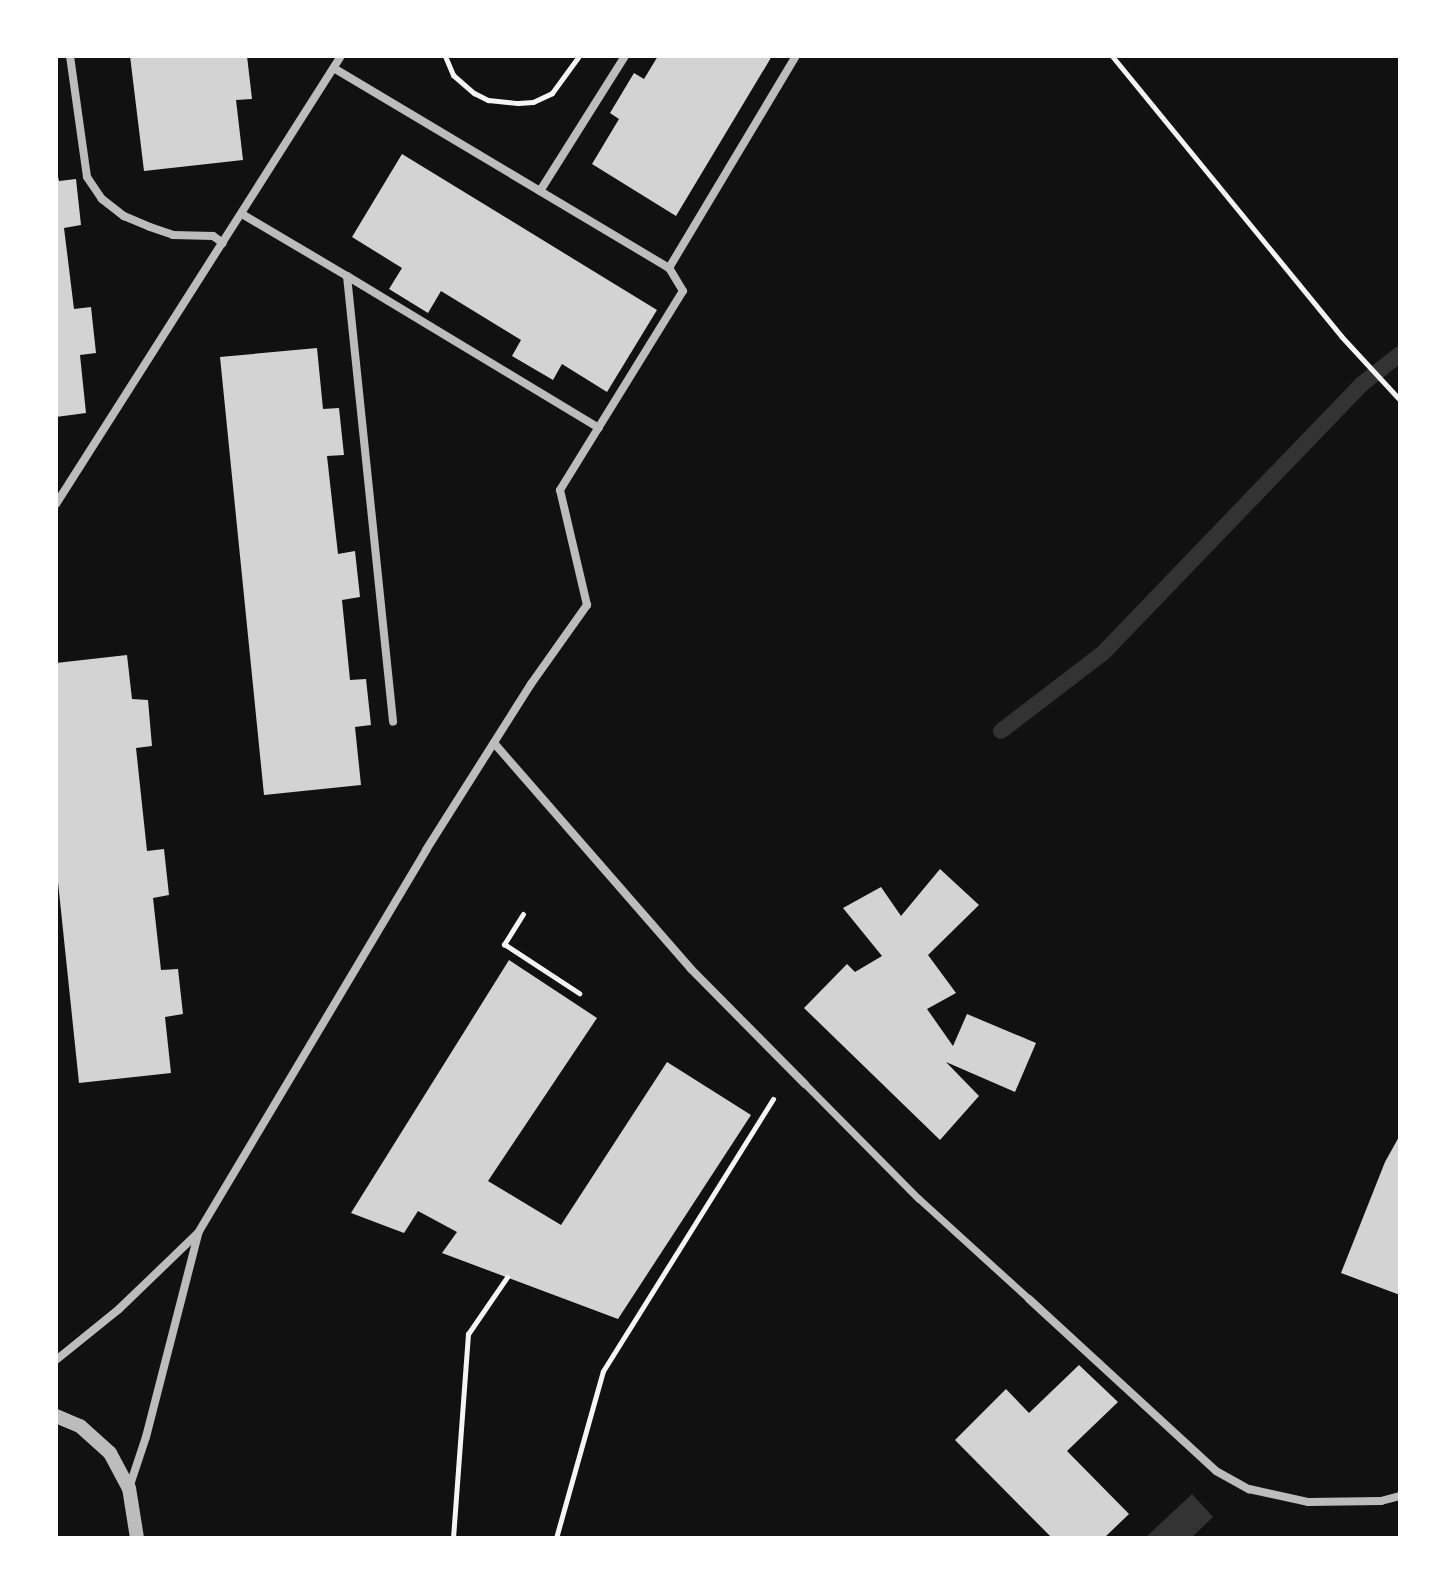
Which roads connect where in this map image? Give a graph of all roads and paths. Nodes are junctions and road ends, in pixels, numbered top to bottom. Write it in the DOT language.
graph roads {
  1 [pos="70,56"];
  2 [pos="341,56"];
  3 [pos="445,56"];
  4 [pos="579,56"];
  5 [pos="625,56"];
  6 [pos="796,56"];
  7 [pos="1112,56"];
  8 [pos="334,68"];
  9 [pos="540,191"];
  10 [pos="242,214"];
  11 [pos="223,243"];
  12 [pos="669,268"];
  13 [pos="347,276"];
  14 [pos="1400,400"];
  15 [pos="599,428"];
  16 [pos="56,504"];
  17 [pos="393,722"];
  18 [pos="494,743"];
  19 [pos="523,914"];
  20 [pos="579,993"];
  21 [pos="805,1084"];
  22 [pos="764,1086"];
  23 [pos="198,1233"];
  24 [pos="507,1277"];
  25 [pos="1029,1299"];
  26 [pos="56,1360"];
  27 [pos="56,1416"];
  28 [pos="129,1488"];
  29 [pos="1400,1496"];
  30 [pos="137,1538"];
  31 [pos="453,1538"];
  32 [pos="556,1538"];
  1 -- 11 [label="street"];
  2 -- 8 [label="street"];
  3 -- 4 [label="path"];
  5 -- 9 [label="street"];
  6 -- 12 [label="street"];
  7 -- 14 [label="path"];
  8 -- 9 [label="street"];
  8 -- 10 [label="street"];
  9 -- 12 [label="street"];
  10 -- 11 [label="street"];
  10 -- 13 [label="street"];
  11 -- 16 [label="street"];
  12 -- 15 [label="street"];
  13 -- 15 [label="street"];
  13 -- 17 [label="street"];
  15 -- 18 [label="street"];
  18 -- 21 [label="street"];
  18 -- 23 [label="street"];
  19 -- 20 [label="path"];
  21 -- 25 [label="street"];
  22 -- 32 [label="path"];
  23 -- 26 [label="street"];
  23 -- 28 [label="street"];
  24 -- 31 [label="path"];
  25 -- 29 [label="street"];
  27 -- 28 [label="street"];
  28 -- 30 [label="street"];
}
